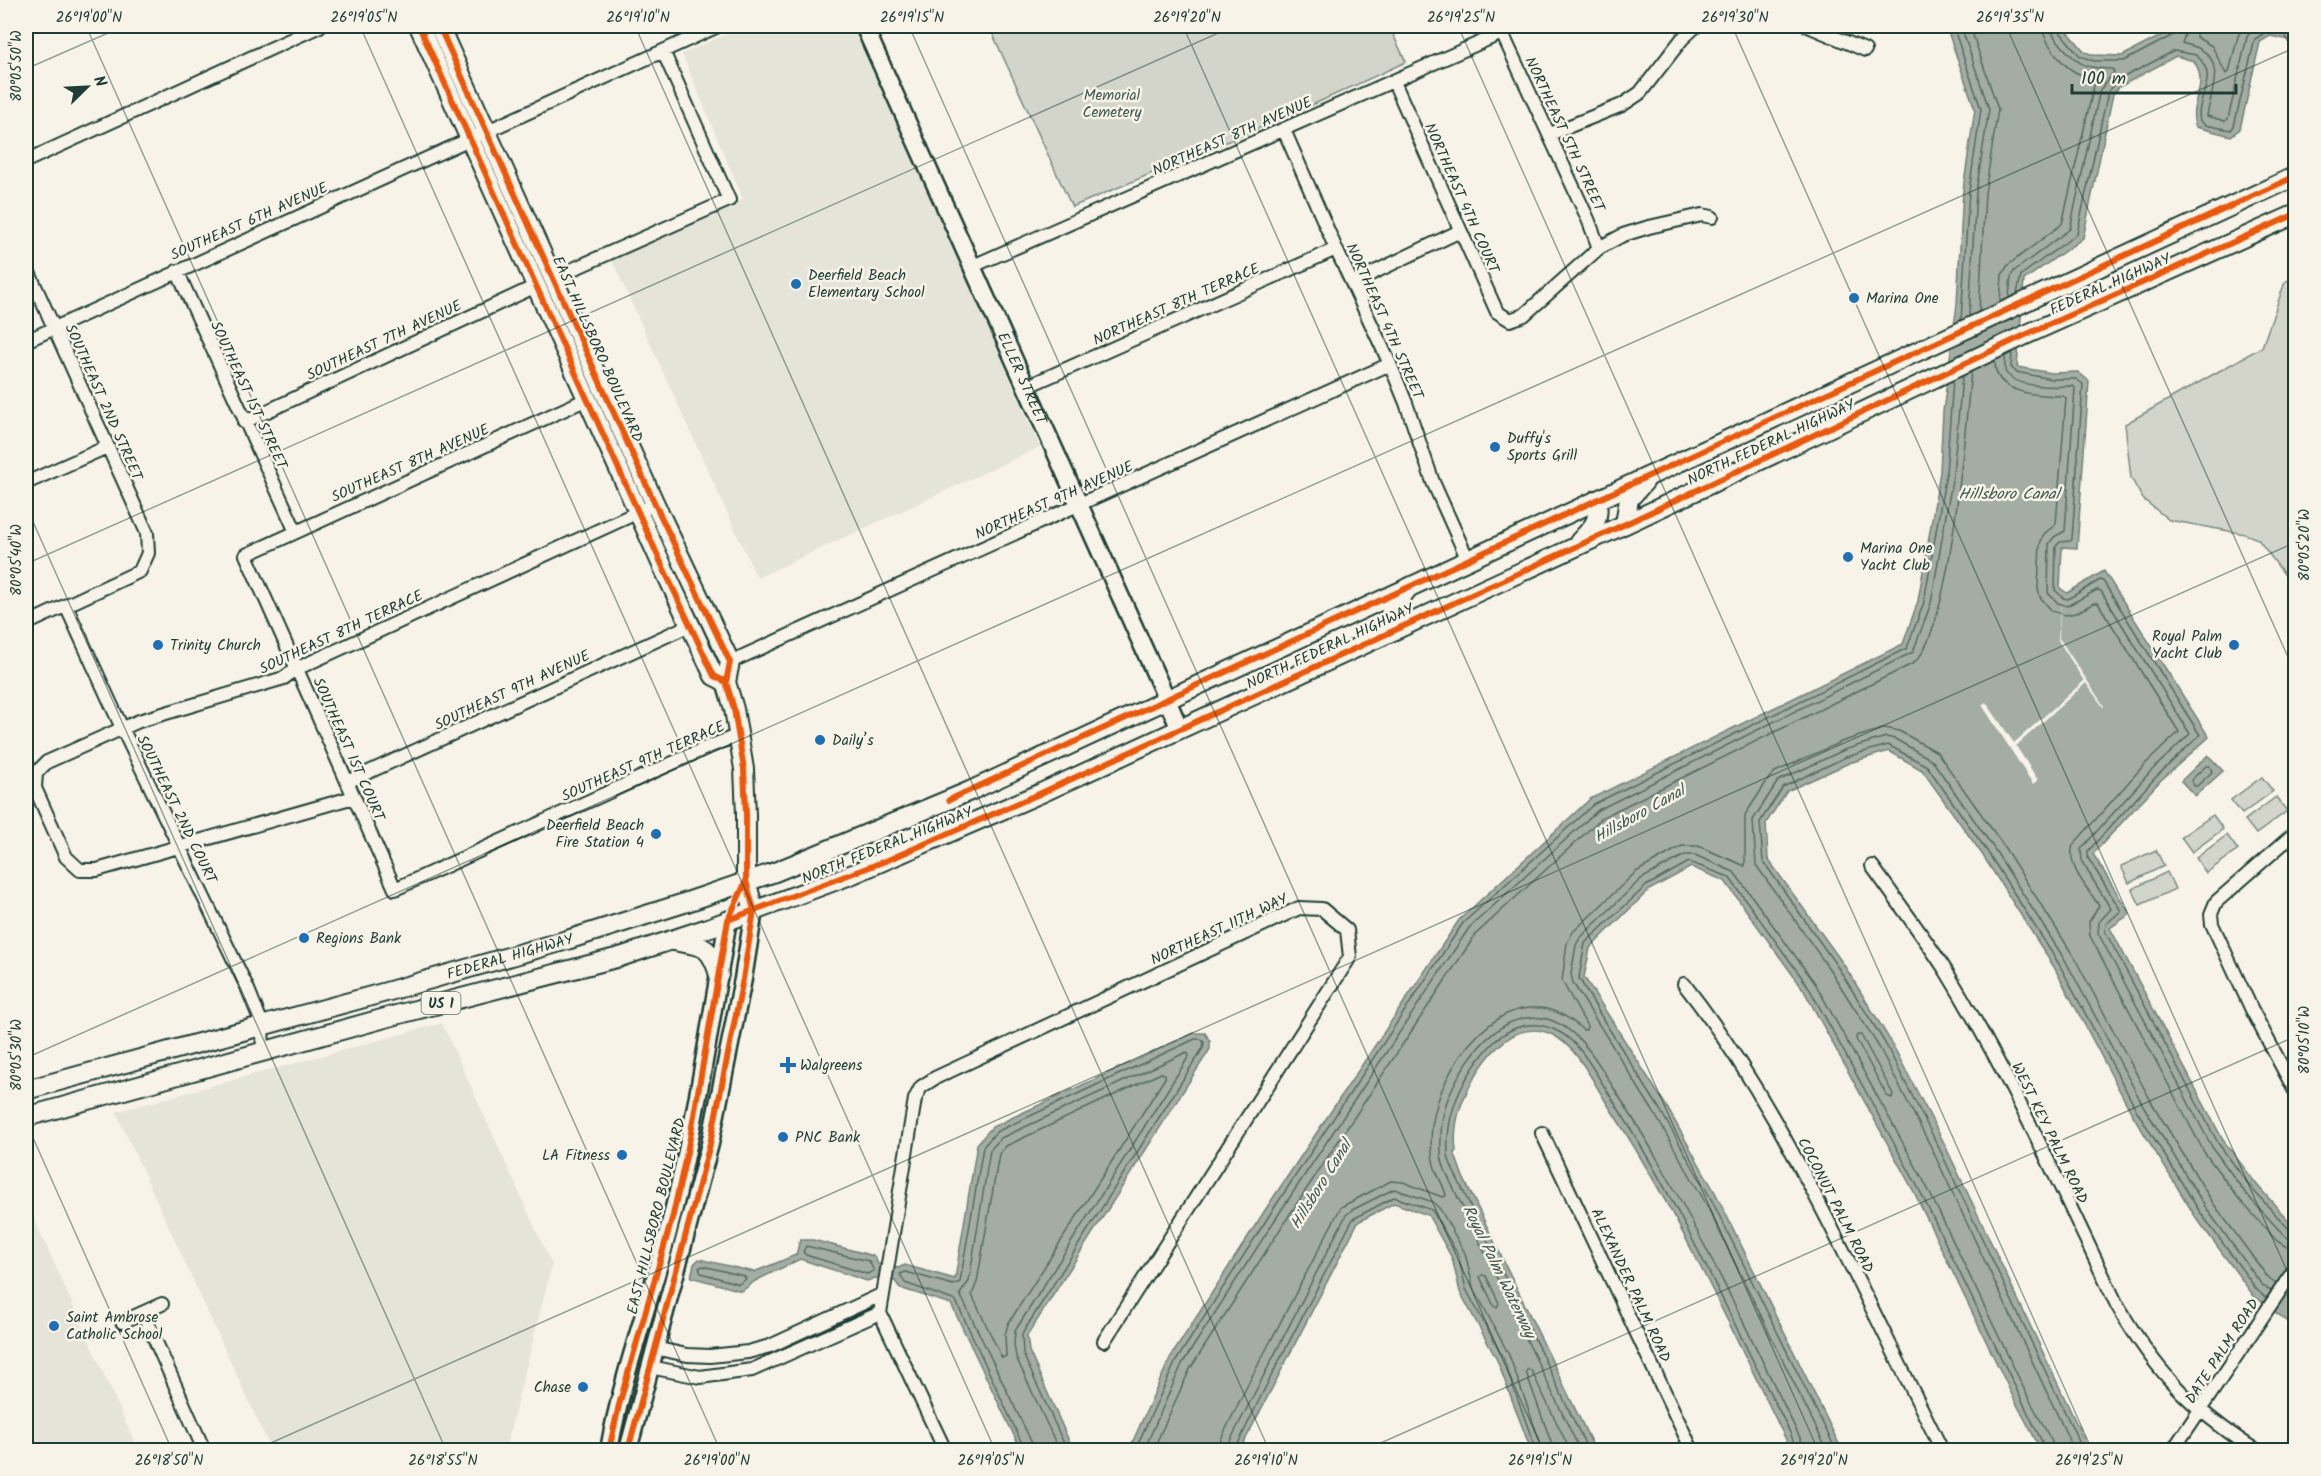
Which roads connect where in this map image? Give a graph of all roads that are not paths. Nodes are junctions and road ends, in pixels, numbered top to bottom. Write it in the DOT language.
graph roads {
  1 [pos="320,26"];
  2 [pos="419,26"];
  3 [pos="439,26"];
  4 [pos="718,26"];
  5 [pos="864,26"];
  6 [pos="1696,26"];
  7 [pos="1808,26"];
  8 [pos="1502,33"];
  9 [pos="1865,50"];
  10 [pos="663,51"];
  11 [pos="1394,82"];
  12 [pos="486,130"];
  13 [pos="1284,130"];
  14 [pos="1550,134"];
  15 [pos="469,138"];
  16 [pos="26,160"];
  17 [pos="2295,176"];
  18 [pos="2295,214"];
  19 [pos="1712,217"];
  20 [pos="1460,231"];
  21 [pos="1599,248"];
  22 [pos="1336,249"];
  23 [pos="26,266"];
  24 [pos="973,266"];
  25 [pos="177,271"];
  26 [pos="553,278"];
  27 [pos="1352,283"];
  28 [pos="536,286"];
  29 [pos="553,324"];
  30 [pos="53,328"];
  31 [pos="580,337"];
  32 [pos="26,341"];
  33 [pos="1937,342"];
  34 [pos="1390,364"];
  35 [pos="1934,378"];
  36 [pos="1028,386"];
  37 [pos="587,399"];
  38 [pos="244,422"];
  39 [pos="107,447"];
  40 [pos="1648,477"];
  41 [pos="26,483"];
  42 [pos="1597,500"];
  43 [pos="655,504"];
  44 [pos="1080,504"];
  45 [pos="638,512"];
  46 [pos="1625,524"];
  47 [pos="296,532"];
  48 [pos="1573,548"];
  49 [pos="246,555"];
  50 [pos="1468,560"];
  51 [pos="1409,587"];
  52 [pos="66,606"];
  53 [pos="26,624"];
  54 [pos="690,625"];
  55 [pos="1388,633"];
  56 [pos="730,662"];
  57 [pos="296,669"];
  58 [pos="726,682"];
  59 [pos="1167,700"];
  60 [pos="122,728"];
  61 [pos="1180,729"];
  62 [pos="739,735"];
  63 [pos="347,782"];
  64 [pos="354,797"];
  65 [pos="949,800"];
  66 [pos="2295,832"];
  67 [pos="179,846"];
  68 [pos="1872,866"];
  69 [pos="746,881"];
  70 [pos="395,890"];
  71 [pos="754,910"];
  72 [pos="728,920"];
  73 [pos="671,941"];
  74 [pos="719,975"];
  75 [pos="1684,984"];
  76 [pos="262,1024"];
  77 [pos="283,1046"];
  78 [pos="263,1051"];
  79 [pos="46,1084"];
  80 [pos="26,1090"];
  81 [pos="2295,1093"];
  82 [pos="697,1099"];
  83 [pos="26,1101"];
  84 [pos="26,1117"];
  85 [pos="1542,1132"];
  86 [pos="690,1138"];
  87 [pos="710,1144"];
  88 [pos="701,1178"];
  89 [pos="2295,1267"];
  90 [pos="884,1288"];
  91 [pos="162,1304"];
  92 [pos="143,1313"];
  93 [pos="880,1313"];
  94 [pos="643,1319"];
  95 [pos="122,1322"];
  96 [pos="795,1334"];
  97 [pos="1104,1341"];
  98 [pos="654,1348"];
  99 [pos="802,1349"];
  100 [pos="728,1356"];
  101 [pos="650,1367"];
  102 [pos="728,1375"];
  103 [pos="2200,1412"];
  104 [pos="204,1450"];
  105 [pos="609,1450"];
  106 [pos="628,1450"];
  107 [pos="945,1450"];
  108 [pos="1692,1450"];
  109 [pos="1942,1450"];
  110 [pos="2174,1450"];
  111 [pos="2255,1450"];
  1 -- 16 [label="street"];
  2 -- 15 [label="main road, EAST HILLSBORO BOULEVARD"];
  3 -- 12 [label="main road, EAST HILLSBORO BOULEVARD"];
  4 -- 10 [label="street, SOUTHEAST 6TH AVENUE"];
  5 -- 24 [label="main road, ELLER STREET"];
  6 -- 14 [label="street"];
  7 -- 9 [label="street"];
  8 -- 11 [label="street, NORTHEAST 8TH AVENUE"];
  8 -- 14 [label="street, NORTHEAST 5TH STREET"];
  10 -- 12 [label="street, SOUTHEAST 6TH AVENUE"];
  10 -- 26 [label="street"];
  11 -- 13 [label="street, NORTHEAST 8TH AVENUE"];
  11 -- 20 [label="street, NORTHEAST 4TH COURT"];
  12 -- 15 [label="street, SOUTHEAST 6TH AVENUE"];
  12 -- 26 [label="main road, EAST HILLSBORO BOULEVARD"];
  13 -- 22 [label="street, NORTHEAST 4TH STREET"];
  13 -- 24 [label="street, NORTHEAST 8TH AVENUE"];
  14 -- 21 [label="street, NORTHEAST 5TH STREET"];
  15 -- 25 [label="street, SOUTHEAST 6TH AVENUE"];
  15 -- 28 [label="main road, EAST HILLSBORO BOULEVARD"];
  17 -- 33 [label="main road, FEDERAL HIGHWAY / US 1"];
  18 -- 35 [label="main road, FEDERAL HIGHWAY / US 1"];
  19 -- 21 [label="street"];
  20 -- 21 [label="street, NORTHEAST 4TH COURT"];
  20 -- 27 [label="street"];
  22 -- 27 [label="street, NORTHEAST 4TH STREET"];
  22 -- 36 [label="street, NORTHEAST 8TH TERRACE"];
  23 -- 30 [label="street, SOUTHEAST 2ND STREET"];
  24 -- 36 [label="main road, ELLER STREET"];
  25 -- 30 [label="street, SOUTHEAST 6TH AVENUE"];
  25 -- 38 [label="street, SOUTHEAST 1ST STREET"];
  26 -- 31 [label="main road, EAST HILLSBORO BOULEVARD"];
  27 -- 34 [label="street, NORTHEAST 4TH STREET"];
  28 -- 29 [label="main road, EAST HILLSBORO BOULEVARD"];
  28 -- 38 [label="street, SOUTHEAST 7TH AVENUE"];
  29 -- 31 [label="main road"];
  29 -- 37 [label="main road, EAST HILLSBORO BOULEVARD"];
  30 -- 32 [label="street, SOUTHEAST 6TH AVENUE"];
  30 -- 39 [label="street, SOUTHEAST 2ND STREET"];
  31 -- 43 [label="main road, EAST HILLSBORO BOULEVARD"];
  33 -- 40 [label="main road, NORTH FEDERAL HIGHWAY / US 1"];
  34 -- 44 [label="street, NORTHEAST 9TH AVENUE"];
  34 -- 50 [label="street, NORTHEAST 4TH STREET"];
  35 -- 46 [label="main road, NORTH FEDERAL HIGHWAY / US 1"];
  36 -- 44 [label="main road, ELLER STREET"];
  37 -- 45 [label="main road, EAST HILLSBORO BOULEVARD"];
  37 -- 47 [label="street, SOUTHEAST 8TH AVENUE"];
  38 -- 47 [label="street, SOUTHEAST 1ST STREET"];
  39 -- 41 [label="street"];
  39 -- 52 [label="street, SOUTHEAST 2ND STREET"];
  40 -- 42 [label="main road, NORTH FEDERAL HIGHWAY / US 1"];
  40 -- 46 [label="main road"];
  42 -- 48 [label="main road"];
  42 -- 50 [label="main road, NORTH FEDERAL HIGHWAY / US 1"];
  43 -- 45 [label="street, SOUTHEAST 8TH TERRACE"];
  43 -- 56 [label="main road, EAST HILLSBORO BOULEVARD"];
  44 -- 56 [label="street, NORTHEAST 9TH AVENUE"];
  44 -- 59 [label="main road, ELLER STREET"];
  45 -- 54 [label="main road, EAST HILLSBORO BOULEVARD"];
  45 -- 57 [label="street, SOUTHEAST 8TH TERRACE"];
  46 -- 48 [label="main road, NORTH FEDERAL HIGHWAY / US 1"];
  47 -- 49 [label="street, SOUTHEAST 8TH AVENUE"];
  48 -- 55 [label="main road, NORTH FEDERAL HIGHWAY / US 1"];
  49 -- 57 [label="street, SOUTHEAST 1ST COURT"];
  50 -- 51 [label="main road, NORTH FEDERAL HIGHWAY / US 1"];
  51 -- 55 [label="main road"];
  51 -- 59 [label="main road, NORTH FEDERAL HIGHWAY / US 1"];
  52 -- 53 [label="street"];
  52 -- 60 [label="street, SOUTHEAST 2ND COURT"];
  54 -- 58 [label="main road, EAST HILLSBORO BOULEVARD"];
  54 -- 63 [label="street, SOUTHEAST 9TH AVENUE"];
  55 -- 61 [label="main road, NORTH FEDERAL HIGHWAY / US 1"];
  56 -- 58 [label="main road, EAST HILLSBORO BOULEVARD"];
  57 -- 60 [label="street, SOUTHEAST 8TH TERRACE"];
  57 -- 63 [label="street, SOUTHEAST 1ST COURT"];
  58 -- 62 [label="main road, EAST HILLSBORO BOULEVARD"];
  59 -- 61 [label="main road, ELLER STREET"];
  59 -- 65 [label="main road, NORTH FEDERAL HIGHWAY / US 1"];
  60 -- 67 [label="street, SOUTHEAST 2ND COURT"];
  60 -- 67 [label="street, SOUTHEAST 8TH TERRACE"];
  61 -- 71 [label="main road, NORTH FEDERAL HIGHWAY / US 1"];
  62 -- 69 [label="main road, EAST HILLSBORO BOULEVARD"];
  62 -- 70 [label="street, SOUTHEAST 9TH TERRACE"];
  63 -- 64 [label="street, SOUTHEAST 1ST COURT"];
  64 -- 67 [label="street"];
  64 -- 70 [label="street, SOUTHEAST 1ST COURT"];
  65 -- 69 [label="main road, FEDERAL HIGHWAY / US 1"];
  66 -- 81 [label="street"];
  67 -- 76 [label="street, SOUTHEAST 2ND COURT"];
  68 -- 103 [label="street, WEST KEY PALM ROAD"];
  69 -- 71 [label="main road, EAST HILLSBORO BOULEVARD"];
  69 -- 72 [label="main road, EAST HILLSBORO BOULEVARD"];
  69 -- 76 [label="main road, FEDERAL HIGHWAY / US 1"];
  71 -- 72 [label="main road, NORTH FEDERAL HIGHWAY / US 1"];
  71 -- 87 [label="main road, EAST HILLSBORO BOULEVARD"];
  72 -- 73 [label="main road, FEDERAL HIGHWAY / US 1"];
  72 -- 74 [label="main road, EAST HILLSBORO BOULEVARD"];
  73 -- 74 [label="main road"];
  73 -- 77 [label="main road, FEDERAL HIGHWAY / US 1"];
  74 -- 82 [label="main road, EAST HILLSBORO BOULEVARD"];
  75 -- 109 [label="street, COCONUT PALM ROAD"];
  76 -- 77 [label="street"];
  76 -- 78 [label="street"];
  76 -- 79 [label="main road, FEDERAL HIGHWAY / US 1"];
  77 -- 78 [label="main road, FEDERAL HIGHWAY / US 1"];
  78 -- 84 [label="main road, FEDERAL HIGHWAY / US 1"];
  79 -- 80 [label="main road, FEDERAL HIGHWAY / US 1"];
  79 -- 83 [label="main road"];
  82 -- 86 [label="main road, EAST HILLSBORO BOULEVARD"];
  82 -- 87 [label="main road"];
  85 -- 108 [label="street, ALEXANDER PALM ROAD"];
  86 -- 88 [label="main road"];
  86 -- 94 [label="main road, EAST HILLSBORO BOULEVARD"];
  87 -- 88 [label="main road, EAST HILLSBORO BOULEVARD"];
  88 -- 98 [label="main road, EAST HILLSBORO BOULEVARD"];
  89 -- 103 [label="street, DATE PALM ROAD"];
  90 -- 93 [label="street, NORTHEAST 11TH WAY"];
  90 -- 96 [label="street"];
  90 -- 97 [label="street, NORTHEAST 11TH WAY"];
  91 -- 92 [label="street"];
  92 -- 95 [label="street"];
  92 -- 104 [label="street"];
  93 -- 99 [label="street"];
  93 -- 107 [label="street"];
  94 -- 101 [label="main road"];
  94 -- 105 [label="main road, EAST HILLSBORO BOULEVARD"];
  96 -- 99 [label="street"];
  96 -- 100 [label="street"];
  98 -- 100 [label="street"];
  98 -- 101 [label="main road, EAST HILLSBORO BOULEVARD"];
  99 -- 102 [label="street"];
  100 -- 102 [label="street"];
  101 -- 102 [label="street"];
  101 -- 106 [label="main road, EAST HILLSBORO BOULEVARD"];
  103 -- 110 [label="street, DATE PALM ROAD"];
  103 -- 111 [label="street, WEST KEY PALM ROAD"];
}
